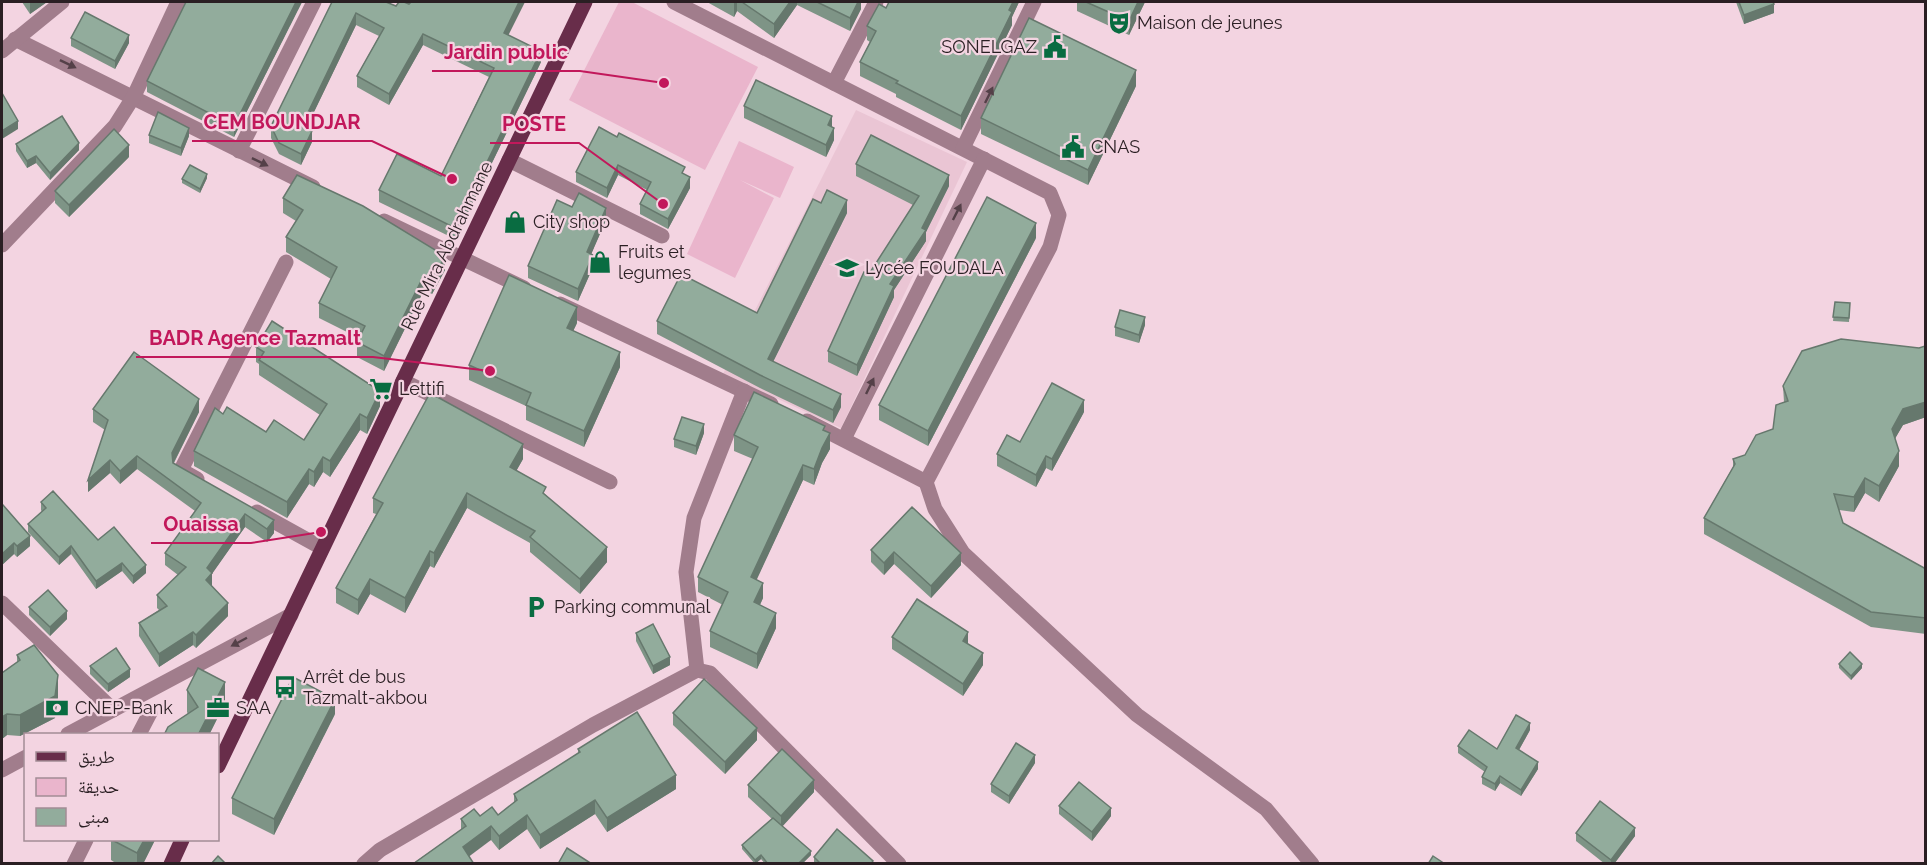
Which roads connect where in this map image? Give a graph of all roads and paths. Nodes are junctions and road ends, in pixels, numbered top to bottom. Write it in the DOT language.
graph roads {
  1 [pos="62,2"];
  2 [pos="178,2"];
  3 [pos="314,2"];
  4 [pos="585,2"];
  5 [pos="674,2"];
  6 [pos="876,2"];
  7 [pos="1034,2"];
  8 [pos="15,39"];
  9 [pos="2,51"];
  10 [pos="834,83"];
  11 [pos="134,96"];
  12 [pos="963,148"];
  13 [pos="239,152"];
  14 [pos="984,159"];
  15 [pos="509,160"];
  16 [pos="324,192"];
  17 [pos="367,213"];
  18 [pos="662,236"];
  19 [pos="2,245"];
  20 [pos="462,258"];
  21 [pos="286,262"];
  22 [pos="403,381"];
  23 [pos="744,391"];
  24 [pos="844,438"];
  25 [pos="610,482"];
  26 [pos="926,482"];
  27 [pos="211,487"];
  28 [pos="242,504"];
  29 [pos="322,548"];
  30 [pos="2,603"];
  31 [pos="291,615"];
  32 [pos="697,670"];
  33 [pos="114,710"];
  34 [pos="150,713"];
  35 [pos="72,733"];
  36 [pos="140,733"];
  37 [pos="24,758"];
  38 [pos="219,764"];
  39 [pos="2,770"];
  40 [pos="86,841"];
  41 [pos="182,841"];
  42 [pos="74,864"];
  43 [pos="171,864"];
  44 [pos="364,864"];
  45 [pos="899,864"];
  46 [pos="1312,864"];
  1 -- 8 [label="street"];
  2 -- 11 [label="street"];
  3 -- 13 [label="street"];
  4 -- 15 [label="main road, Rue Mira Abdrahmane"];
  5 -- 10 [label="street"];
  6 -- 10 [label="street"];
  12 -- 7 [label="street, one-way"];
  8 -- 9 [label="street"];
  8 -- 11 [label="street, one-way"];
  10 -- 12 [label="street"];
  11 -- 13 [label="street"];
  11 -- 19 [label="street"];
  12 -- 14 [label="street"];
  13 -- 16 [label="street, one-way"];
  24 -- 14 [label="street, one-way"];
  14 -- 26 [label="street"];
  15 -- 18 [label="street"];
  15 -- 20 [label="main road, Rue Mira Abdrahmane"];
  17 -- 20 [label="street"];
  20 -- 22 [label="main road, Rue Mira Abdrahmane"];
  20 -- 23 [label="street"];
  21 -- 27 [label="street"];
  22 -- 25 [label="street"];
  22 -- 29 [label="main road, Rue Mira Abdrahmane"];
  23 -- 24 [label="street"];
  23 -- 32 [label="street"];
  24 -- 26 [label="street"];
  26 -- 46 [label="street"];
  28 -- 29 [label="street"];
  29 -- 31 [label="main road, Rue Mira Abdrahmane"];
  30 -- 33 [label="street"];
  31 -- 33 [label="street, one-way"];
  31 -- 38 [label="main road, Rue Mira Abdrahmane"];
  32 -- 44 [label="street"];
  32 -- 45 [label="street"];
  33 -- 35 [label="street"];
  34 -- 36 [label="street"];
  37 -- 39 [label="street"];
  40 -- 42 [label="street"];
  41 -- 43 [label="main road"];
}
